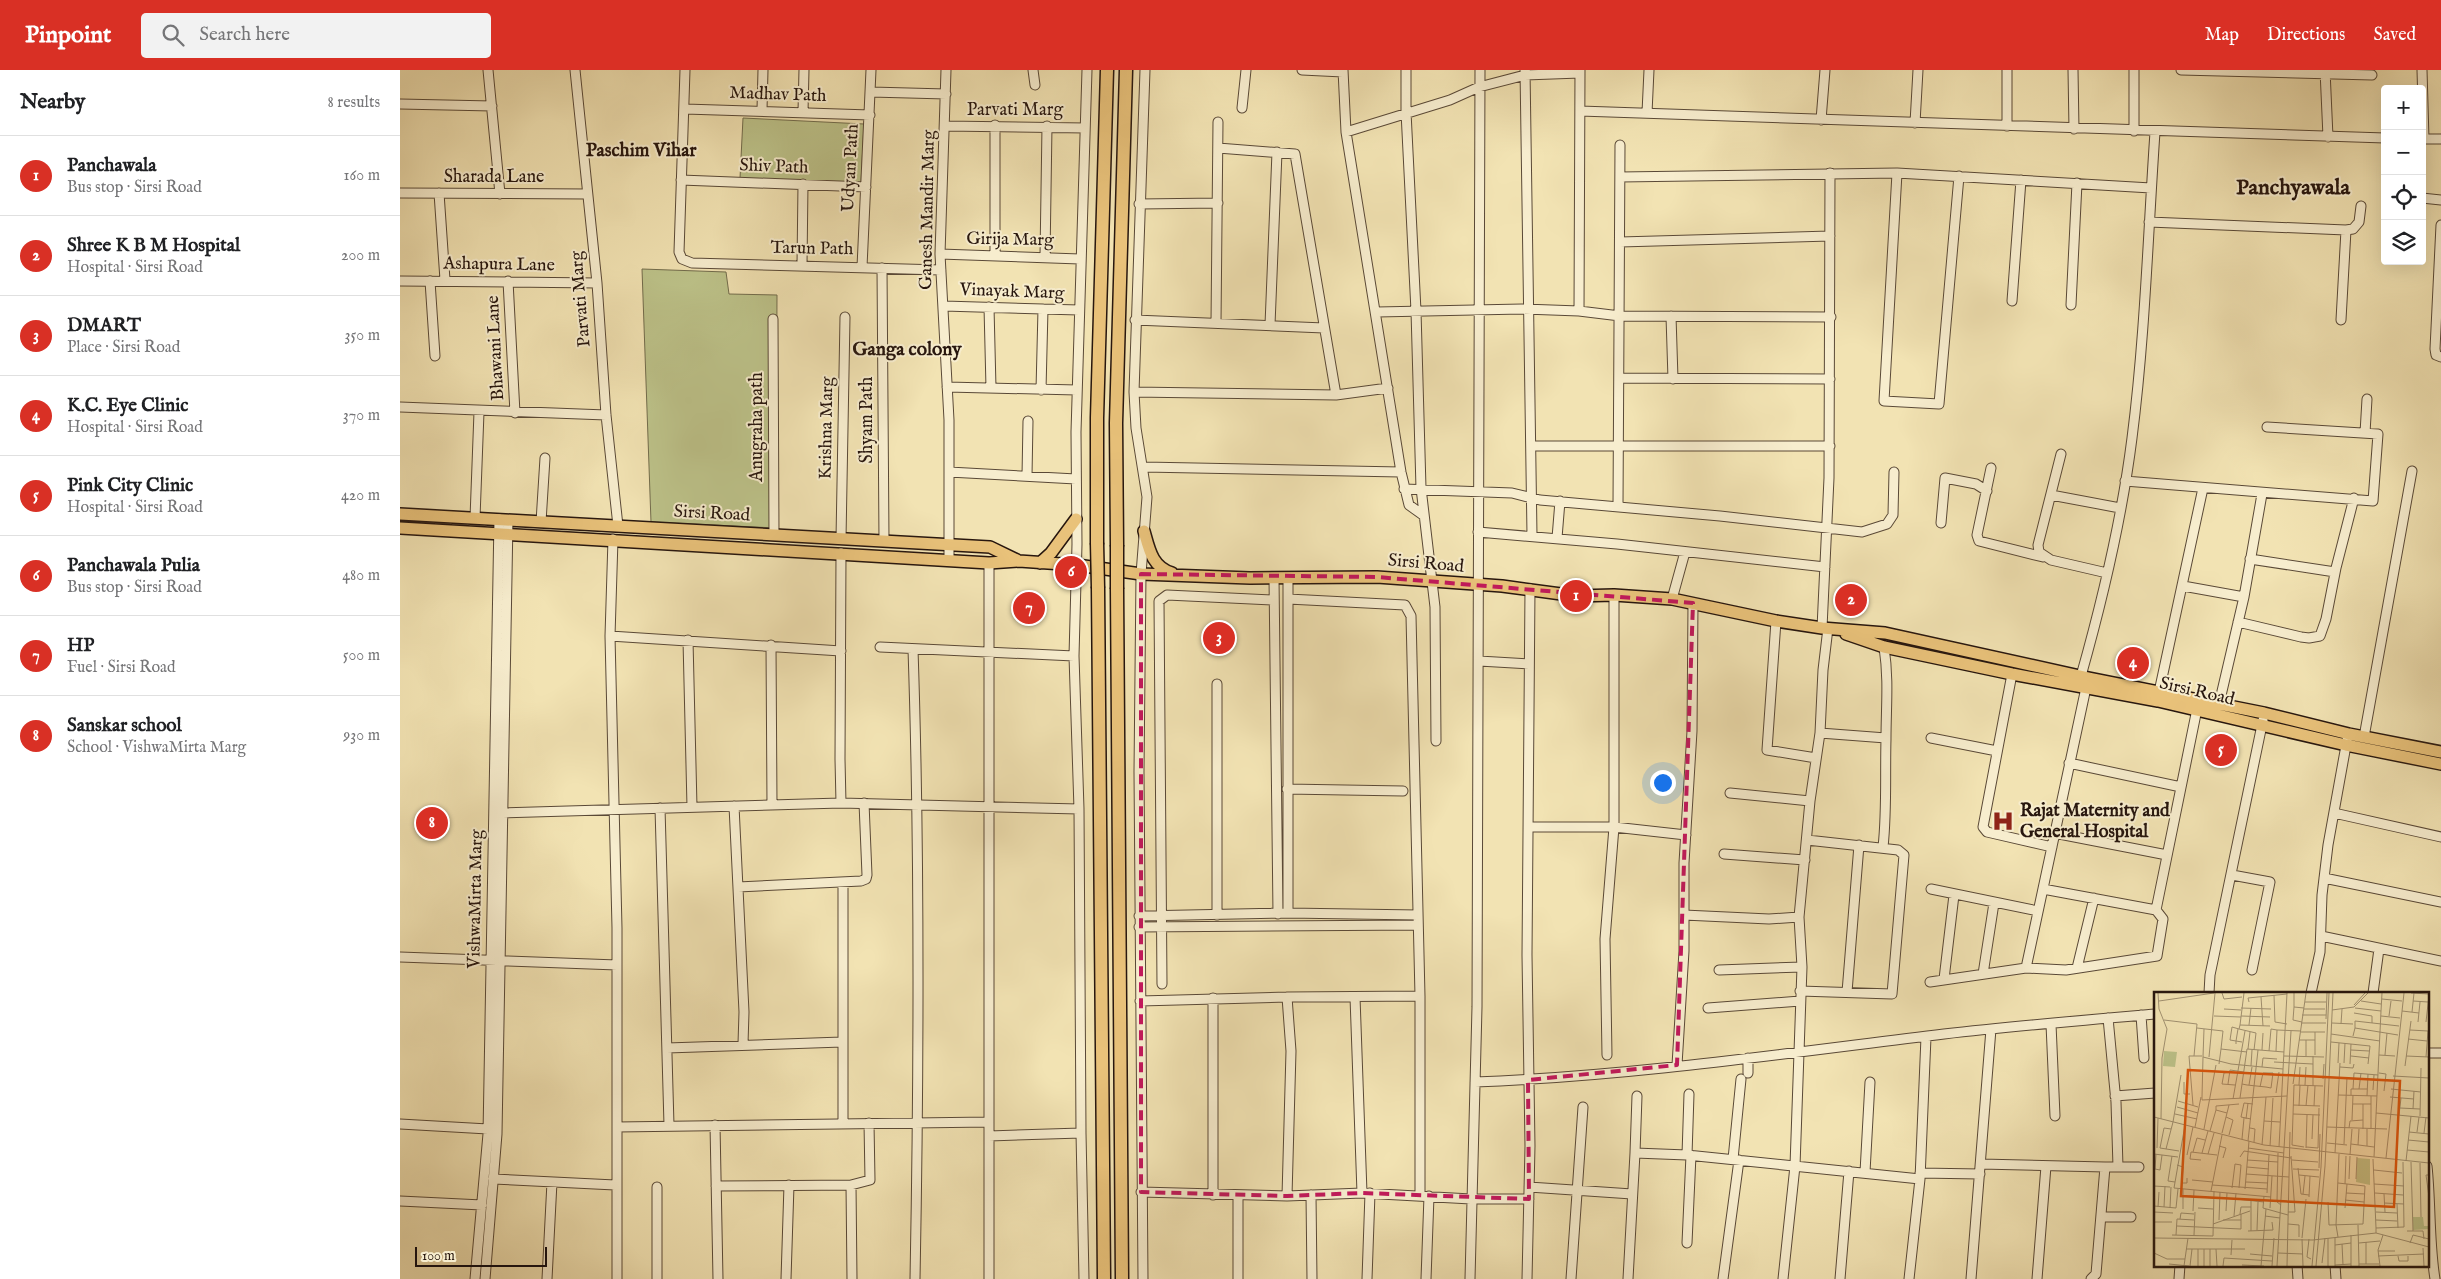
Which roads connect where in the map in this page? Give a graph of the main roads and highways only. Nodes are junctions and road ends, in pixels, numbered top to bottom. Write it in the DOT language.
graph roads {
  1 [pos="1107,70"];
  2 [pos="1126,70"];
  3 [pos="400,514"];
  4 [pos="1076,519"];
  5 [pos="400,528"];
  6 [pos="1144,531"];
  7 [pos="1019,562"];
  8 [pos="1040,563"];
  9 [pos="1175,575"];
  10 [pos="1825,628"];
  11 [pos="2085,680"];
  12 [pos="2347,740"];
  13 [pos="2440,748"];
  14 [pos="2441,764"];
  15 [pos="1104,1279"];
  16 [pos="1122,1279"];
  1 -- 15 [label="highway, bridge"];
  2 -- 16 [label="highway, bridge"];
  3 -- 7 [label="main road, Sirsi Road"];
  4 -- 8 [label="main road"];
  5 -- 7 [label="main road, Sirsi Road"];
  6 -- 9 [label="main road"];
  7 -- 8 [label="main road, Sirsi Road"];
  8 -- 9 [label="main road, Sirsi Road"];
  9 -- 10 [label="main road, Sirsi Road"];
  10 -- 11 [label="main road, Sirsi Road"];
  10 -- 11 [label="main road, Sirsi Road"];
  11 -- 12 [label="main road, Sirsi Road"];
  11 -- 12 [label="main road, Sirsi Road"];
  12 -- 13 [label="main road, Sirsi Road"];
  12 -- 14 [label="main road, Sirsi Road"];
}
